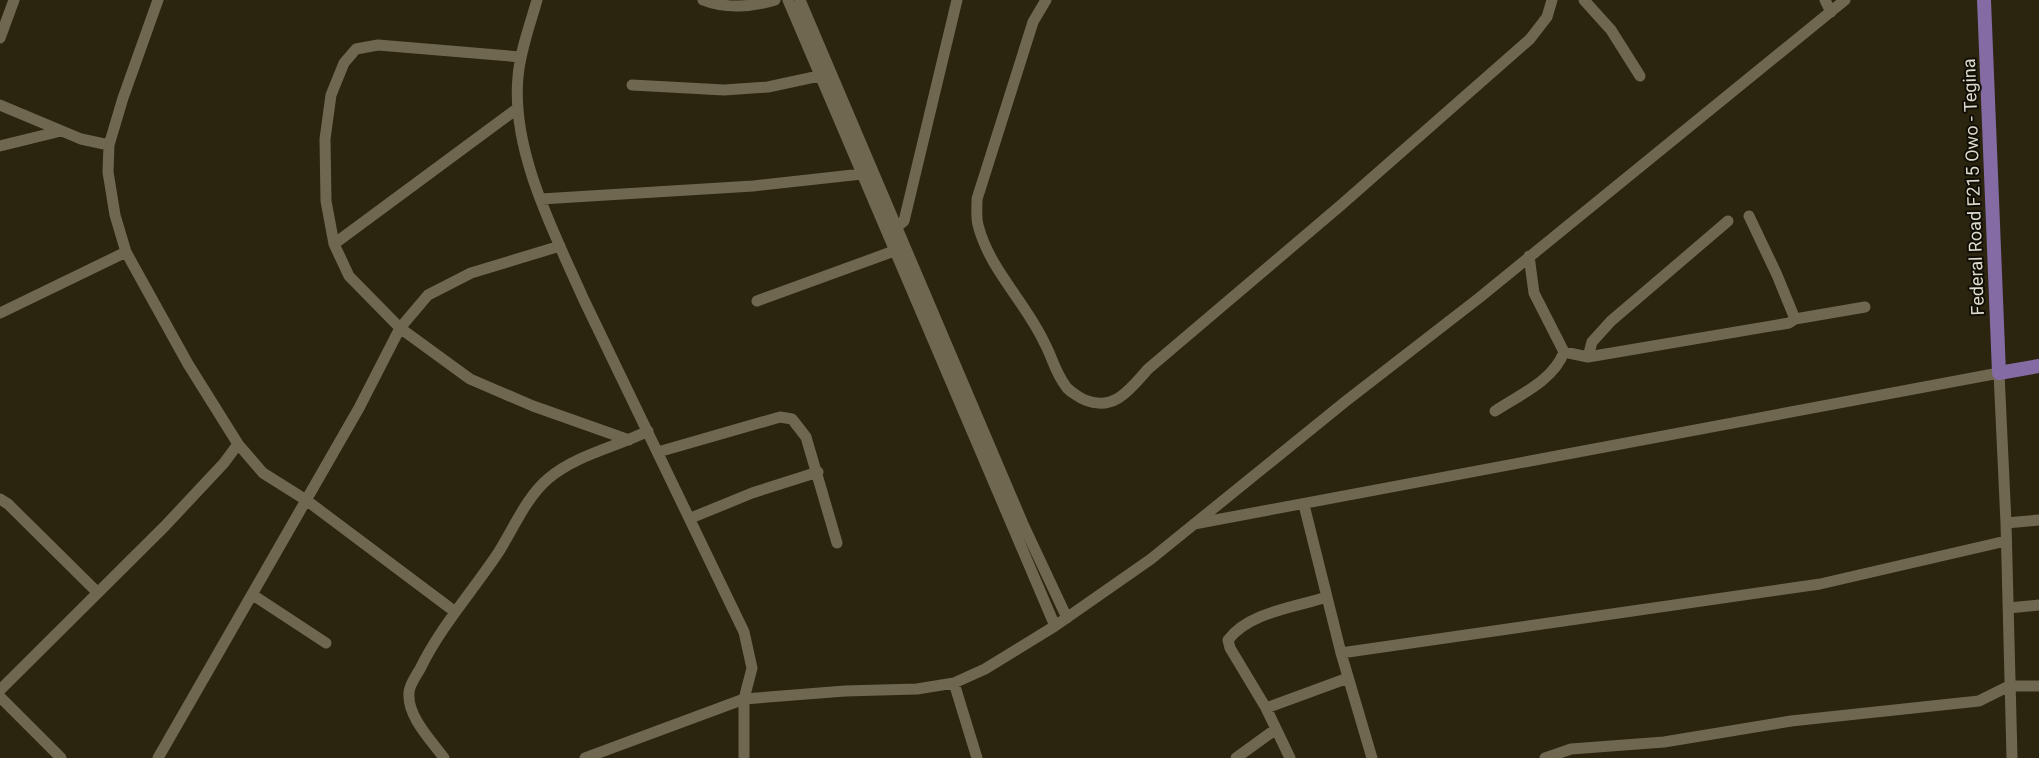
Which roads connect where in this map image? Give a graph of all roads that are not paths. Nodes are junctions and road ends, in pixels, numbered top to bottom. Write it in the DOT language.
graph roads {
  1 [pos="14,0"];
  2 [pos="158,0"];
  3 [pos="537,0"];
  4 [pos="703,0"];
  5 [pos="775,0"];
  6 [pos="788,0"];
  7 [pos="800,0"];
  8 [pos="957,0"];
  9 [pos="1046,0"];
  10 [pos="1552,0"];
  11 [pos="1584,0"];
  12 [pos="1825,0"];
  13 [pos="1845,0"];
  14 [pos="1984,0"];
  15 [pos="1830,12"];
  16 [pos="0,38"];
  17 [pos="521,57"];
  18 [pos="819,76"];
  19 [pos="1640,76"];
  20 [pos="632,85"];
  21 [pos="0,105"];
  22 [pos="518,108"];
  23 [pos="61,131"];
  24 [pos="110,144"];
  25 [pos="0,146"];
  26 [pos="862,174"];
  27 [pos="541,199"];
  28 [pos="1749,216"];
  29 [pos="1728,222"];
  30 [pos="898,228"];
  31 [pos="887,234"];
  32 [pos="334,244"];
  33 [pos="560,246"];
  34 [pos="894,251"];
  35 [pos="126,252"];
  36 [pos="1529,256"];
  37 [pos="757,301"];
  38 [pos="1865,307"];
  39 [pos="3,309"];
  40 [pos="1795,319"];
  41 [pos="400,328"];
  42 [pos="1564,352"];
  43 [pos="1588,357"];
  44 [pos="2039,366"];
  45 [pos="1999,373"];
  46 [pos="1495,411"];
  47 [pos="648,432"];
  48 [pos="629,440"];
  49 [pos="238,444"];
  50 [pos="658,452"];
  51 [pos="818,472"];
  52 [pos="0,499"];
  53 [pos="306,500"];
  54 [pos="1304,505"];
  55 [pos="691,518"];
  56 [pos="2039,520"];
  57 [pos="2006,523"];
  58 [pos="1194,524"];
  59 [pos="2006,541"];
  60 [pos="837,543"];
  61 [pos="98,593"];
  62 [pos="253,595"];
  63 [pos="1327,597"];
  64 [pos="2039,605"];
  65 [pos="2008,608"];
  66 [pos="454,611"];
  67 [pos="1067,618"];
  68 [pos="1054,626"];
  69 [pos="326,643"];
  70 [pos="1341,653"];
  71 [pos="1348,678"];
  72 [pos="954,683"];
  73 [pos="2009,686"];
  74 [pos="2039,686"];
  75 [pos="0,690"];
  76 [pos="0,697"];
  77 [pos="744,699"];
  78 [pos="1266,708"];
  79 [pos="1276,728"];
  80 [pos="61,758"];
  81 [pos="158,758"];
  82 [pos="444,758"];
  83 [pos="585,758"];
  84 [pos="744,758"];
  85 [pos="977,758"];
  86 [pos="1236,758"];
  87 [pos="1290,758"];
  88 [pos="1372,758"];
  89 [pos="1545,758"];
  90 [pos="2012,758"];
  1 -- 16 [label="street"];
  2 -- 24 [label="street"];
  3 -- 17 [label="street"];
  4 -- 5 [label="street"];
  6 -- 18 [label="street"];
  7 -- 30 [label="street"];
  8 -- 30 [label="street"];
  9 -- 10 [label="street"];
  11 -- 19 [label="street"];
  12 -- 15 [label="street"];
  13 -- 15 [label="street"];
  14 -- 45 [label="main road, Federal Road F215 Owo - Tegina"];
  15 -- 36 [label="street"];
  17 -- 22 [label="street"];
  17 -- 32 [label="street"];
  18 -- 20 [label="street"];
  18 -- 26 [label="street"];
  21 -- 23 [label="street"];
  22 -- 27 [label="street"];
  22 -- 32 [label="street"];
  23 -- 24 [label="street"];
  23 -- 25 [label="street"];
  24 -- 35 [label="street"];
  26 -- 27 [label="street"];
  26 -- 31 [label="street"];
  27 -- 33 [label="street"];
  28 -- 40 [label="street"];
  29 -- 43 [label="street"];
  30 -- 31 [label="street"];
  30 -- 67 [label="street"];
  31 -- 34 [label="street"];
  32 -- 41 [label="street"];
  33 -- 41 [label="street"];
  33 -- 47 [label="street"];
  34 -- 37 [label="street"];
  34 -- 68 [label="street"];
  35 -- 39 [label="street"];
  35 -- 49 [label="street"];
  36 -- 42 [label="street"];
  36 -- 58 [label="street"];
  38 -- 40 [label="street"];
  40 -- 43 [label="street"];
  41 -- 48 [label="street"];
  41 -- 53 [label="street"];
  42 -- 43 [label="street"];
  42 -- 46 [label="street"];
  44 -- 45 [label="main road"];
  45 -- 54 [label="street"];
  45 -- 57 [label="street"];
  47 -- 48 [label="street"];
  47 -- 50 [label="street"];
  48 -- 66 [label="street"];
  49 -- 53 [label="street"];
  49 -- 61 [label="street"];
  50 -- 51 [label="street"];
  50 -- 55 [label="street"];
  51 -- 55 [label="street"];
  51 -- 60 [label="street"];
  52 -- 61 [label="street"];
  53 -- 62 [label="street"];
  53 -- 66 [label="street"];
  54 -- 58 [label="street"];
  54 -- 63 [label="street"];
  55 -- 77 [label="street"];
  56 -- 57 [label="street"];
  57 -- 59 [label="street"];
  58 -- 67 [label="street"];
  59 -- 65 [label="street"];
  59 -- 70 [label="street"];
  61 -- 75 [label="street"];
  62 -- 69 [label="street"];
  62 -- 81 [label="street"];
  63 -- 70 [label="street"];
  63 -- 78 [label="street"];
  64 -- 65 [label="street"];
  65 -- 73 [label="street"];
  66 -- 82 [label="street"];
  67 -- 68 [label="street"];
  68 -- 72 [label="street"];
  70 -- 71 [label="street"];
  71 -- 78 [label="street"];
  71 -- 88 [label="street"];
  72 -- 77 [label="street"];
  72 -- 85 [label="street"];
  73 -- 74 [label="street"];
  73 -- 89 [label="street"];
  73 -- 90 [label="street"];
  76 -- 80 [label="street"];
  77 -- 83 [label="street"];
  77 -- 84 [label="street"];
  78 -- 79 [label="street"];
  79 -- 86 [label="street"];
  79 -- 87 [label="street"];
}
